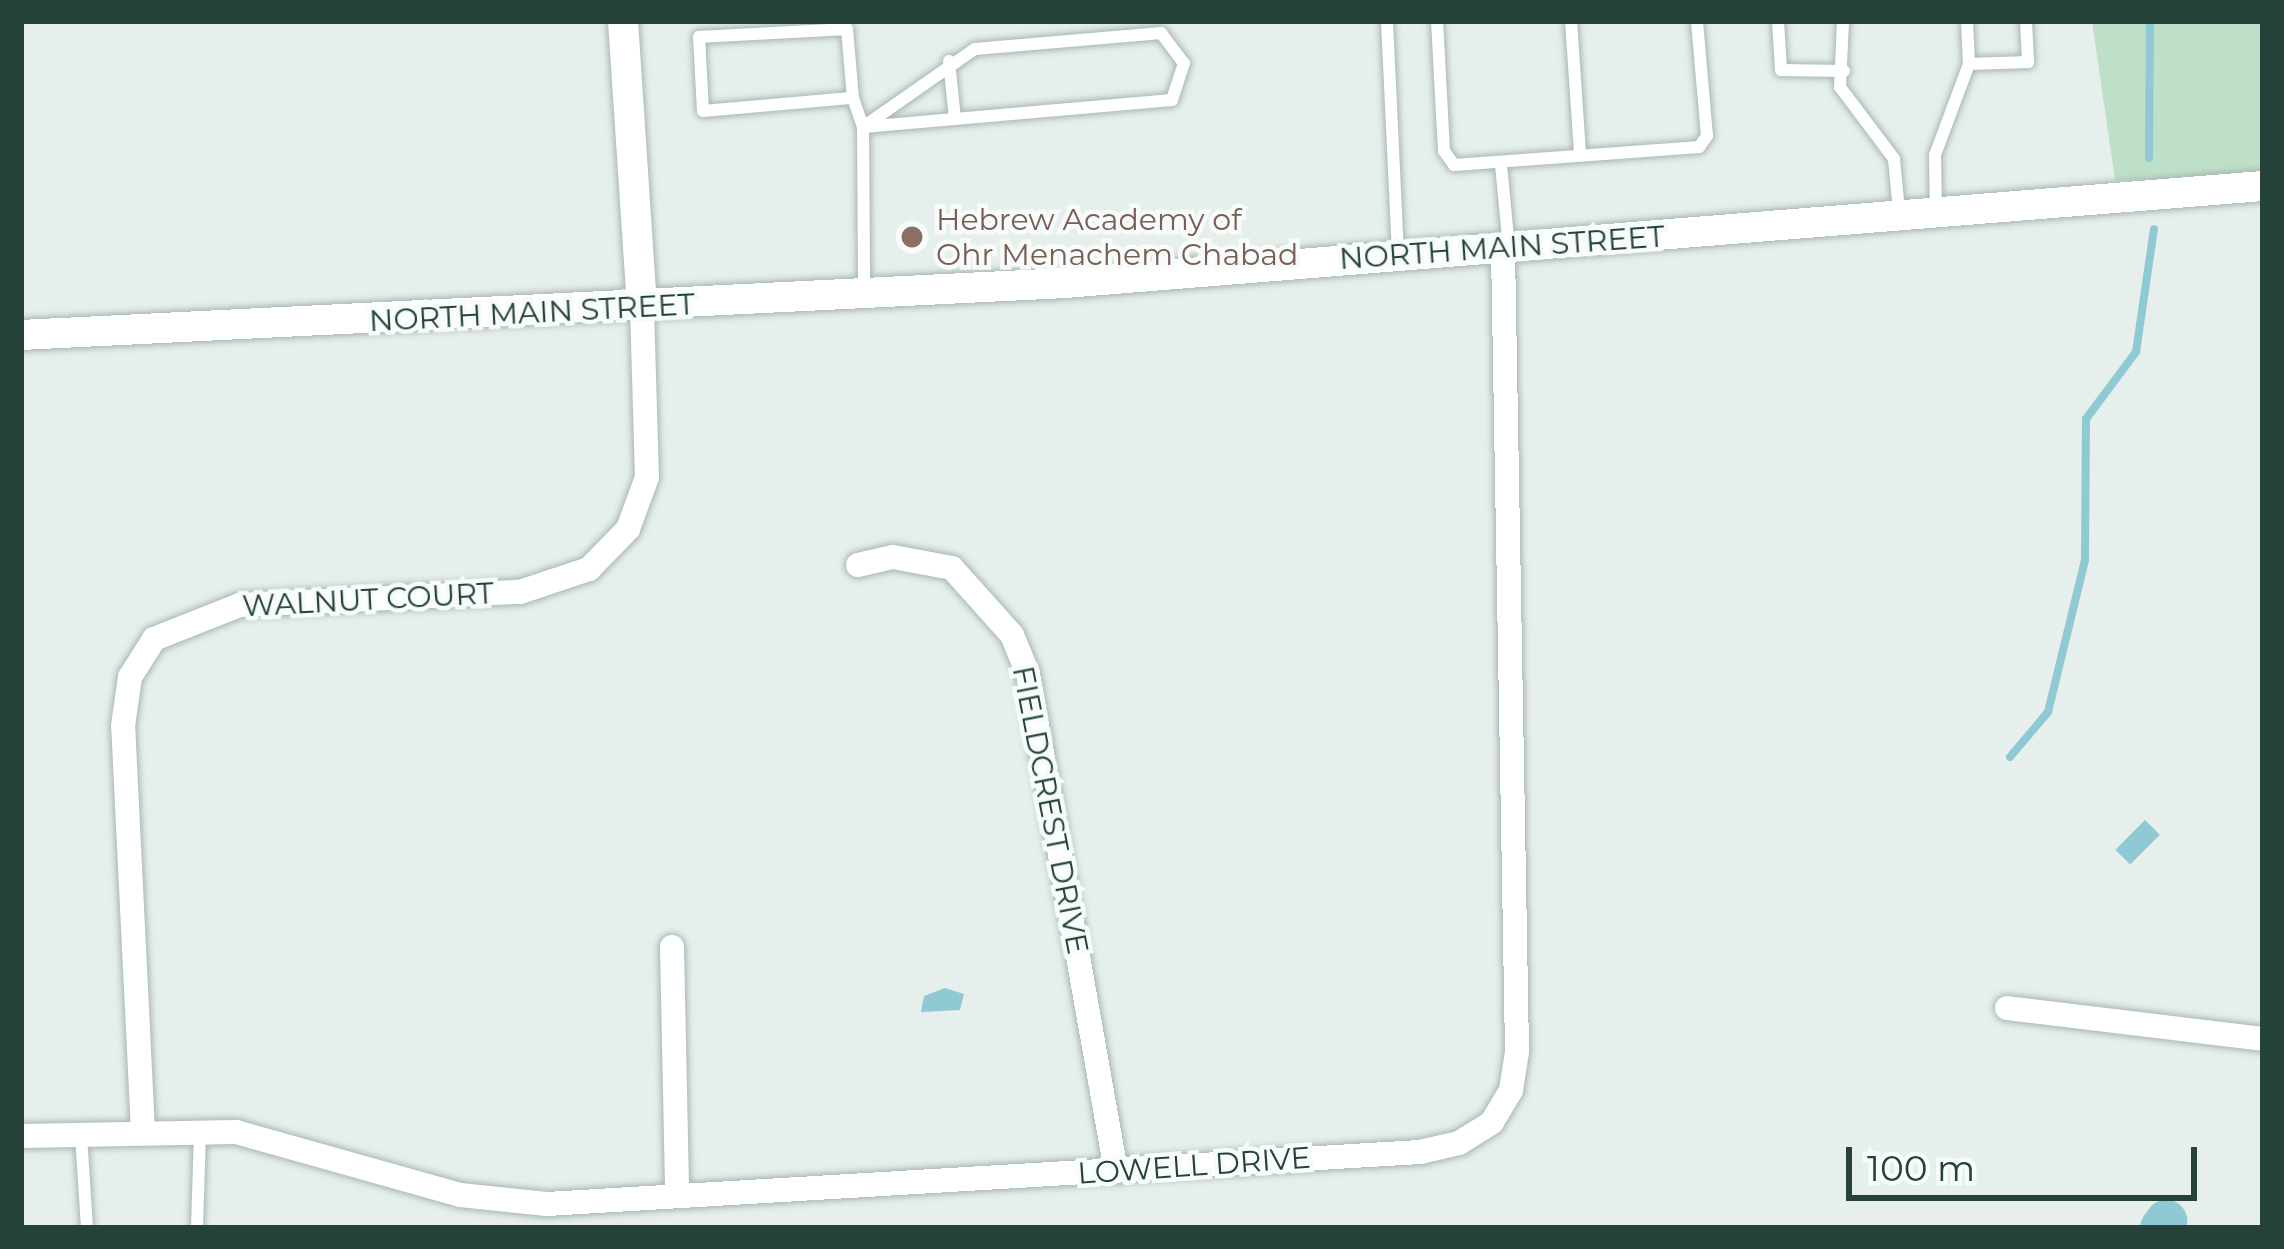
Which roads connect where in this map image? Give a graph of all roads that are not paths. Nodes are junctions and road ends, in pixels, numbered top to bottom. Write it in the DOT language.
graph roads {
  1 [pos="623,21"];
  2 [pos="1388,21"];
  3 [pos="1437,21"];
  4 [pos="1571,21"];
  5 [pos="1697,21"];
  6 [pos="1778,21"];
  7 [pos="1843,21"];
  8 [pos="1967,21"];
  9 [pos="2026,21"];
  10 [pos="950,62"];
  11 [pos="1969,64"];
  12 [pos="1844,71"];
  13 [pos="853,98"];
  14 [pos="956,119"];
  15 [pos="862,127"];
  16 [pos="1580,154"];
  17 [pos="1501,165"];
  18 [pos="2263,186"];
  19 [pos="1936,213"];
  20 [pos="1899,216"];
  21 [pos="1506,249"];
  22 [pos="1398,255"];
  23 [pos="864,296"];
  24 [pos="642,309"];
  25 [pos="21,335"];
  26 [pos="858,565"];
  27 [pos="672,947"];
  28 [pos="2007,1008"];
  29 [pos="2263,1039"];
  30 [pos="200,1130"];
  31 [pos="143,1132"];
  32 [pos="81,1134"];
  33 [pos="21,1136"];
  34 [pos="1116,1172"];
  35 [pos="677,1195"];
  36 [pos="88,1228"];
  37 [pos="197,1228"];
  1 -- 24 [label="street"];
  2 -- 22 [label="lane"];
  3 -- 17 [label="lane"];
  4 -- 16 [label="lane"];
  5 -- 16 [label="lane"];
  6 -- 12 [label="lane"];
  7 -- 12 [label="lane"];
  8 -- 11 [label="lane"];
  9 -- 11 [label="lane"];
  10 -- 14 [label="lane"];
  10 -- 14 [label="lane"];
  10 -- 15 [label="lane"];
  11 -- 19 [label="lane"];
  12 -- 20 [label="lane"];
  13 -- 13 [label="lane"];
  13 -- 15 [label="lane"];
  14 -- 15 [label="lane"];
  15 -- 23 [label="lane"];
  16 -- 17 [label="lane"];
  17 -- 21 [label="lane"];
  18 -- 19 [label="street, NORTH MAIN STREET"];
  19 -- 20 [label="street, NORTH MAIN STREET"];
  20 -- 21 [label="street, NORTH MAIN STREET"];
  21 -- 22 [label="street, NORTH MAIN STREET"];
  21 -- 34 [label="street, LOWELL DRIVE"];
  22 -- 23 [label="street, NORTH MAIN STREET"];
  23 -- 24 [label="street, NORTH MAIN STREET"];
  24 -- 25 [label="street, NORTH MAIN STREET"];
  24 -- 31 [label="street, WALNUT COURT"];
  26 -- 34 [label="street, FIELDCREST DRIVE"];
  27 -- 35 [label="street"];
  28 -- 29 [label="street"];
  30 -- 31 [label="street, LOWELL DRIVE"];
  30 -- 35 [label="street, LOWELL DRIVE"];
  30 -- 37 [label="lane"];
  31 -- 32 [label="street, LOWELL DRIVE"];
  32 -- 33 [label="street, LOWELL DRIVE"];
  32 -- 36 [label="lane"];
  34 -- 35 [label="street, LOWELL DRIVE"];
}
